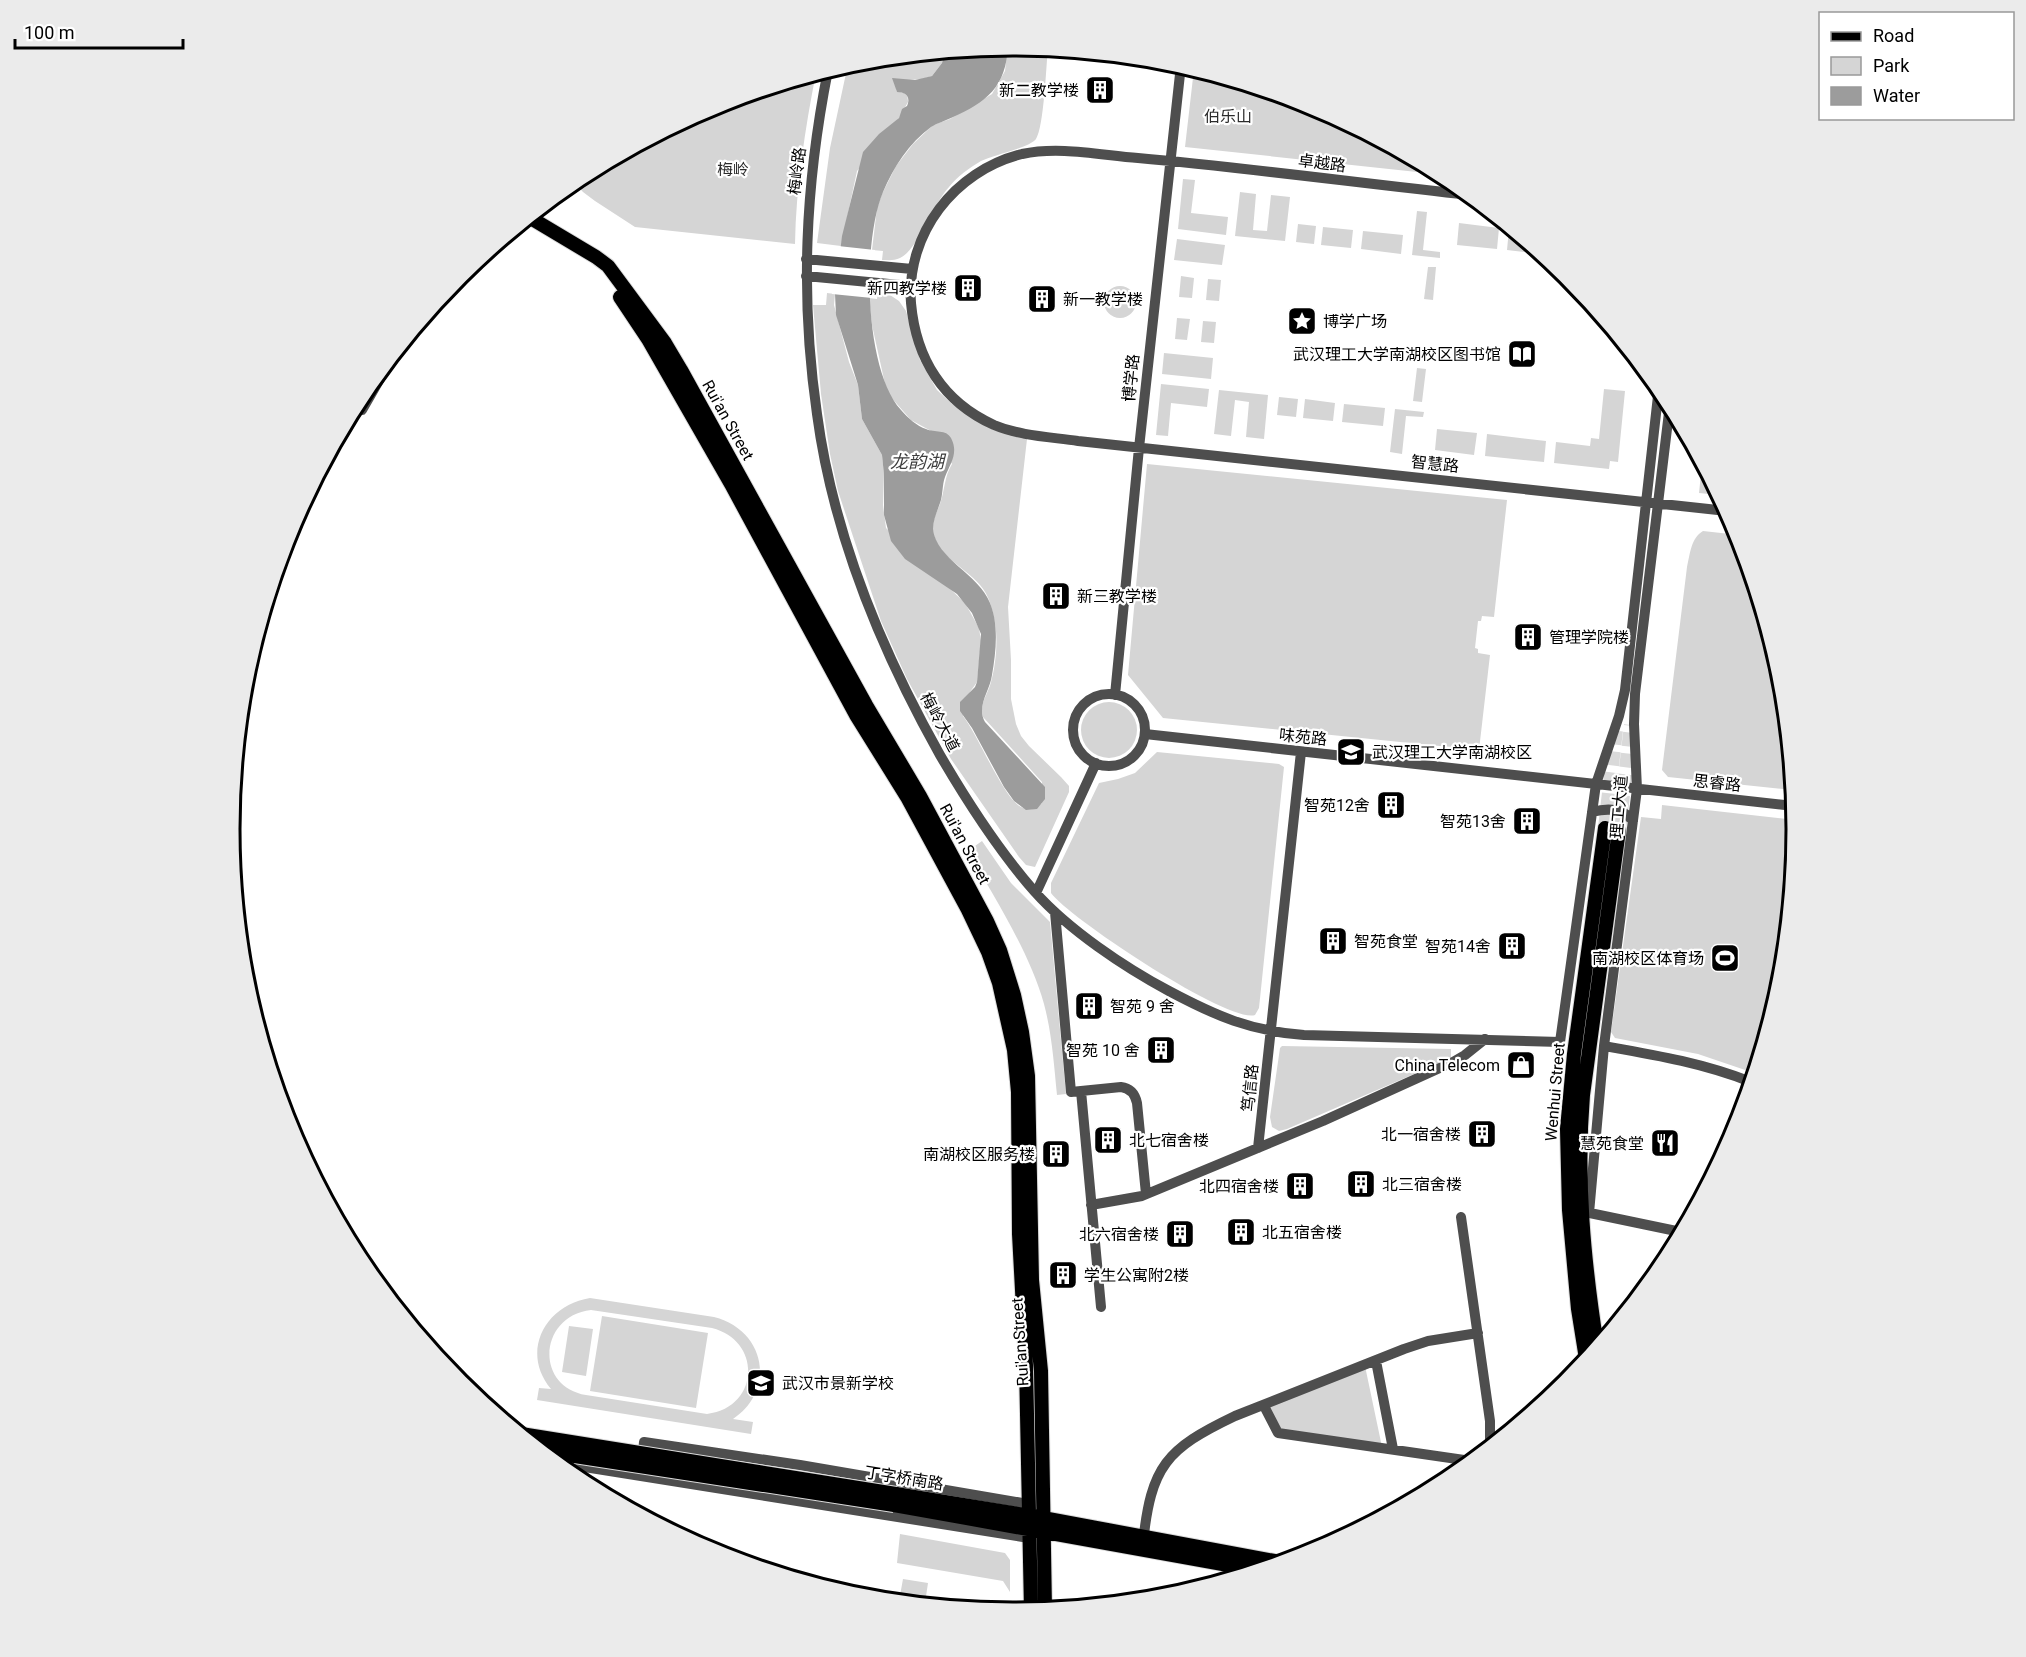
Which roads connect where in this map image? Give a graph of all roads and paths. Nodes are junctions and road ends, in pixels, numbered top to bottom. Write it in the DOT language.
graph roads {
  1 [pos="1180,74"];
  2 [pos="826,79"];
  3 [pos="1170,161"];
  4 [pos="1452,193"];
  5 [pos="535,221"];
  6 [pos="530,225"];
  7 [pos="806,259"];
  8 [pos="912,269"];
  9 [pos="806,276"];
  10 [pos="910,286"];
  11 [pos="1657,401"];
  12 [pos="1668,419"];
  13 [pos="1139,448"];
  14 [pos="1647,502"];
  15 [pos="1659,503"];
  16 [pos="1716,510"];
  17 [pos="1115,695"];
  18 [pos="1145,734"];
  19 [pos="1301,752"];
  20 [pos="1096,763"];
  21 [pos="1596,784"];
  22 [pos="1637,789"];
  23 [pos="1785,805"];
  24 [pos="1592,812"];
  25 [pos="1633,821"];
  26 [pos="1036,893"];
  27 [pos="1055,912"];
  28 [pos="1272,1032"];
  29 [pos="1485,1039"];
  30 [pos="1560,1042"];
  31 [pos="1604,1046"];
  32 [pos="1744,1079"];
  33 [pos="1081,1091"];
  34 [pos="1258,1148"];
  35 [pos="1146,1194"];
  36 [pos="1091,1205"];
  37 [pos="1585,1212"];
  38 [pos="1461,1217"];
  39 [pos="1673,1230"];
  40 [pos="1101,1307"];
  41 [pos="1478,1333"];
  42 [pos="1595,1336"];
  43 [pos="1584,1349"];
  44 [pos="1376,1361"];
  45 [pos="1264,1406"];
  46 [pos="535,1436"];
  47 [pos="1490,1437"];
  48 [pos="1392,1449"];
  49 [pos="558,1453"];
  50 [pos="1459,1459"];
  51 [pos="576,1466"];
  52 [pos="640,1476"];
  53 [pos="895,1499"];
  54 [pos="1028,1510"];
  55 [pos="1043,1518"];
  56 [pos="1044,1533"];
  57 [pos="1029,1534"];
  58 [pos="1142,1543"];
  59 [pos="1262,1560"];
  60 [pos="1241,1566"];
  61 [pos="1031,1601"];
  62 [pos="1046,1601"];
  1 -- 3 [label="street, 博学路"];
  2 -- 7 [label="street, 梅岭路"];
  3 -- 4 [label="street, 卓越路"];
  3 -- 8 [label="street, 卓越路"];
  3 -- 13 [label="street, 博学路"];
  5 -- 55 [label="main road, Rui'an Street"];
  6 -- 54 [label="main road, Rui'an Street"];
  7 -- 8 [label="street"];
  7 -- 9 [label="street, 梅岭路"];
  8 -- 10 [label="street, 卓越路"];
  9 -- 10 [label="street"];
  9 -- 26 [label="street, 梅岭大道"];
  10 -- 13 [label="street, 智慧路"];
  11 -- 14 [label="street, 理工大道"];
  12 -- 15 [label="street, 理工大道"];
  13 -- 14 [label="street, 智慧路"];
  13 -- 17 [label="street, 博学路"];
  14 -- 15 [label="street, 智慧路"];
  14 -- 21 [label="street, 理工大道"];
  15 -- 16 [label="street, 智慧路"];
  15 -- 22 [label="street, 理工大道"];
  17 -- 18 [label="street"];
  17 -- 20 [label="street"];
  18 -- 19 [label="street, 味苑路"];
  18 -- 20 [label="street"];
  19 -- 21 [label="street, 味苑路"];
  19 -- 28 [label="street, 笃信路"];
  20 -- 26 [label="street"];
  21 -- 22 [label="street, 味苑路"];
  21 -- 24 [label="street, 理工大道"];
  22 -- 23 [label="street, 思睿路"];
  22 -- 25 [label="street, 理工大道"];
  24 -- 25 [label="street"];
  24 -- 30 [label="street, 理工大道"];
  25 -- 31 [label="street, 理工大道"];
  26 -- 27 [label="street, 梅岭大道"];
  27 -- 28 [label="street, 梅岭大道"];
  27 -- 33 [label="street"];
  28 -- 29 [label="street, 梅岭大道"];
  28 -- 34 [label="street, 笃信路"];
  29 -- 30 [label="street, 梅岭大道"];
  29 -- 34 [label="street"];
  31 -- 32 [label="street"];
  31 -- 37 [label="street, 理工大道"];
  33 -- 35 [label="street"];
  33 -- 36 [label="street"];
  34 -- 35 [label="street"];
  35 -- 36 [label="street"];
  36 -- 40 [label="street"];
  37 -- 39 [label="street"];
  37 -- 42 [label="main road, Wenhui Street"];
  37 -- 43 [label="main road, Wenhui Street"];
  38 -- 41 [label="street"];
  41 -- 44 [label="street"];
  41 -- 47 [label="street"];
  44 -- 45 [label="street"];
  44 -- 48 [label="street"];
  45 -- 48 [label="street"];
  45 -- 58 [label="street"];
  46 -- 53 [label="main road, 丁字桥南路, bridge"];
  48 -- 50 [label="street"];
  49 -- 53 [label="main road, 丁字桥南路, bridge"];
  51 -- 52 [label="street"];
  52 -- 54 [label="street"];
  52 -- 57 [label="street"];
  53 -- 54 [label="main road, 丁字桥南路"];
  53 -- 57 [label="main road, 丁字桥南路"];
  54 -- 55 [label="main road, 丁字桥南路"];
  54 -- 57 [label="main road, Rui'an Street"];
  55 -- 56 [label="main road, Rui'an Street"];
  55 -- 58 [label="main road, 丁字桥南路"];
  56 -- 57 [label="main road, 丁字桥南路"];
  56 -- 58 [label="main road, 丁字桥南路"];
  56 -- 62 [label="main road, Rui'an Street"];
  57 -- 61 [label="main road, Rui'an Street"];
  58 -- 59 [label="main road, 丁字桥南路"];
  58 -- 60 [label="main road, 丁字桥南路"];
}
